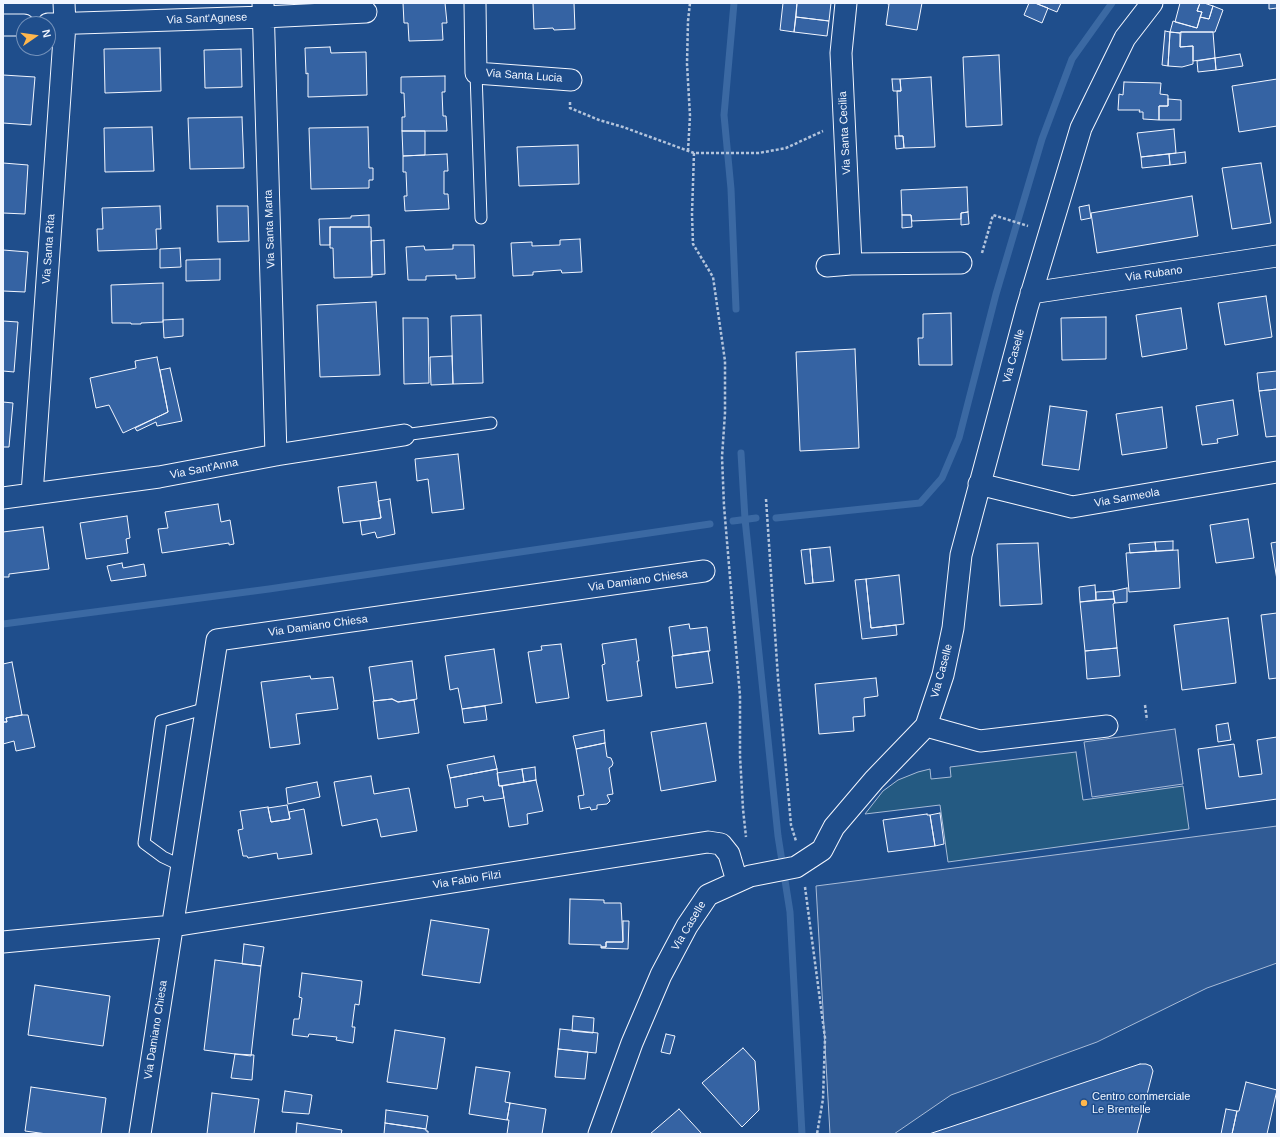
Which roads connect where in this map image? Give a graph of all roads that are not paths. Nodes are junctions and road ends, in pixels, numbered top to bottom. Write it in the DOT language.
graph roads {
  1 [pos="64,3"];
  2 [pos="475,3"];
  3 [pos="846,3"];
  4 [pos="1152,3"];
  5 [pos="264,10"];
  6 [pos="366,12"];
  7 [pos="56,24"];
  8 [pos="3,25"];
  9 [pos="16,25"];
  10 [pos="54,56"];
  11 [pos="476,73"];
  12 [pos="571,80"];
  13 [pos="482,218"];
  14 [pos="1277,256"];
  15 [pos="961,263"];
  16 [pos="851,264"];
  17 [pos="827,266"];
  18 [pos="1031,293"];
  19 [pos="491,423"];
  20 [pos="404,435"];
  21 [pos="276,455"];
  22 [pos="1277,472"];
  23 [pos="979,484"];
  24 [pos="32,494"];
  25 [pos="3,498"];
  26 [pos="704,571"];
  27 [pos="207,708"];
  28 [pos="926,726"];
  29 [pos="1107,726"];
  30 [pos="182,866"];
  31 [pos="737,881"];
  32 [pos="173,926"];
  33 [pos="3,942"];
  34 [pos="140,1134"];
  35 [pos="599,1134"];
  1 -- 7 [label="street, Via Santa Rita"];
  2 -- 11 [label="street, Via Santa Lucia"];
  3 -- 16 [label="street, Via Santa Cecilia"];
  4 -- 18 [label="street, Via Caselle"];
  5 -- 6 [label="street, Via Sant'Agnese"];
  5 -- 7 [label="street, Via Sant'Agnese"];
  5 -- 21 [label="street, Via Santa Marta"];
  8 -- 9 [label="street"];
  10 -- 24 [label="street, Via Santa Rita"];
  11 -- 12 [label="street, Via Santa Lucia"];
  11 -- 13 [label="lane"];
  14 -- 18 [label="street, Via Rubano"];
  15 -- 16 [label="street"];
  16 -- 17 [label="street"];
  18 -- 23 [label="street, Via Caselle"];
  19 -- 20 [label="lane"];
  20 -- 21 [label="street, Via Sant'Anna"];
  21 -- 24 [label="street, Via Sant'Anna"];
  22 -- 23 [label="street, Via Sarmeola"];
  23 -- 28 [label="street, Via Caselle"];
  24 -- 25 [label="street, Via Sant'Anna"];
  26 -- 27 [label="street, Via Damiano Chiesa"];
  27 -- 30 [label="street, Via Damiano Chiesa"];
  27 -- 30 [label="lane"];
  28 -- 29 [label="street"];
  28 -- 31 [label="street, Via Caselle"];
  30 -- 32 [label="street, Via Damiano Chiesa"];
  31 -- 32 [label="street, Via Fabio Filzi"];
  31 -- 35 [label="street, Via Caselle"];
  32 -- 33 [label="street"];
  32 -- 34 [label="street, Via Damiano Chiesa"];
}
